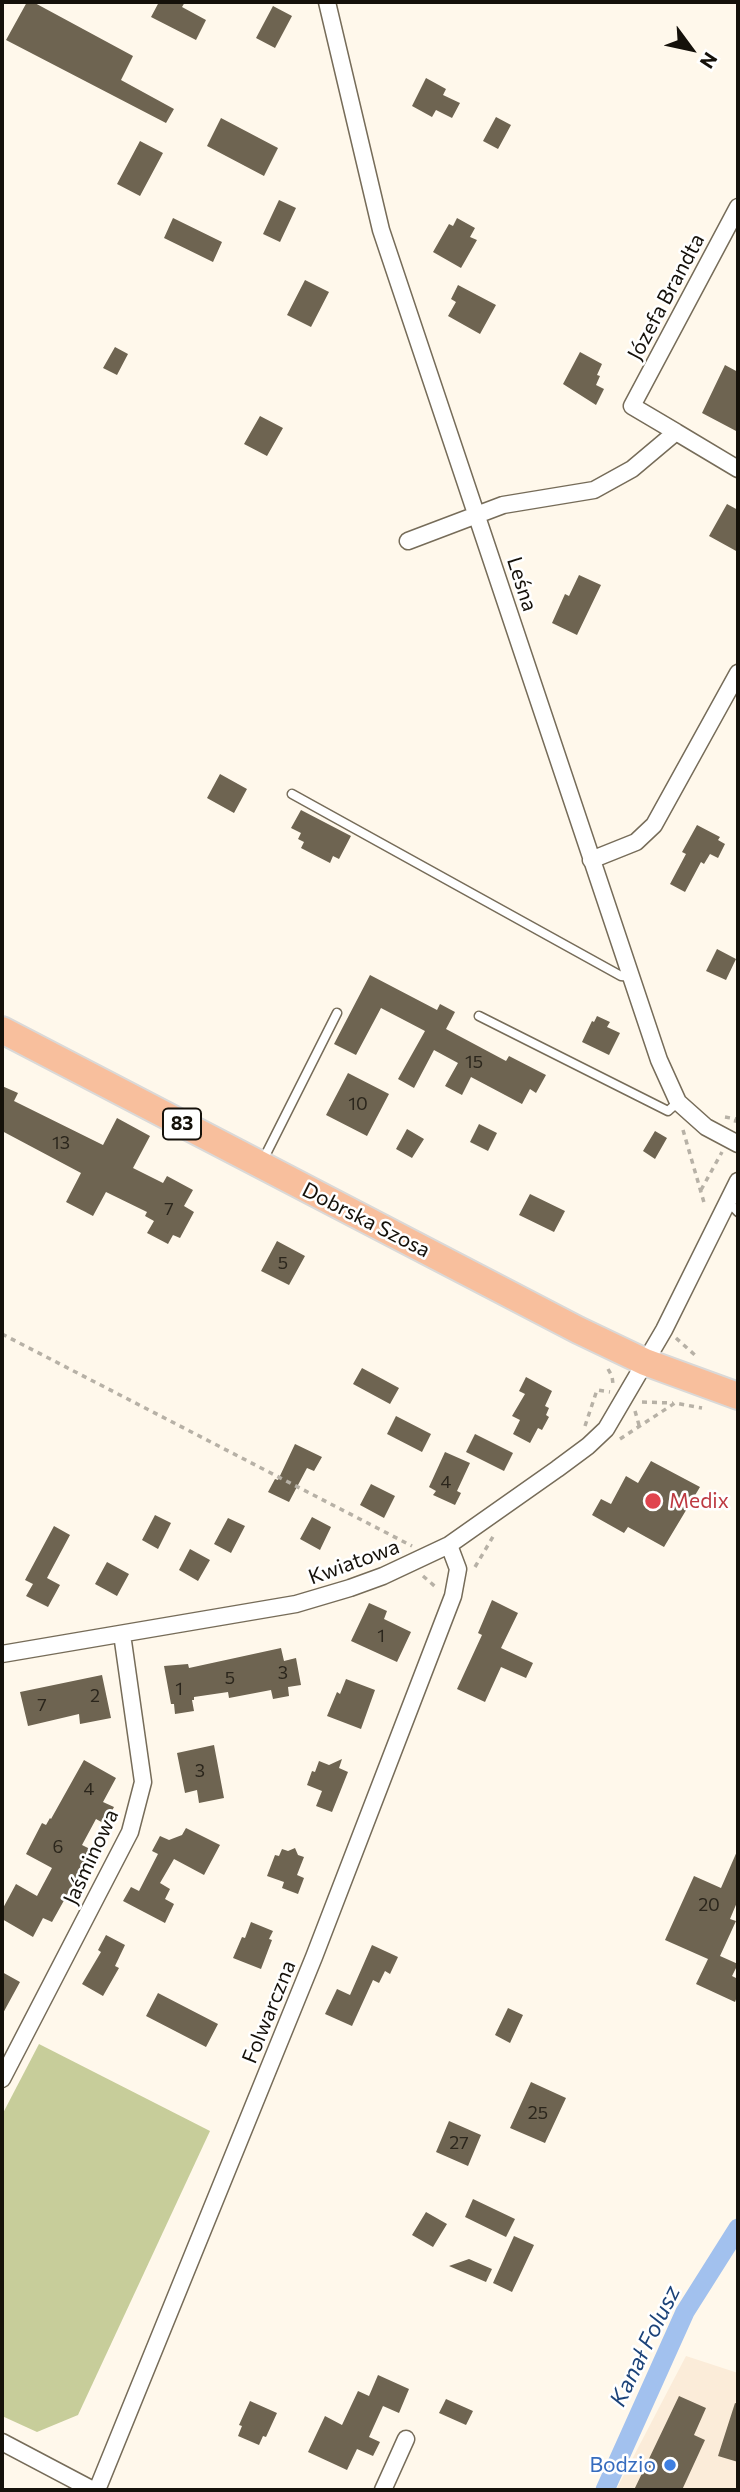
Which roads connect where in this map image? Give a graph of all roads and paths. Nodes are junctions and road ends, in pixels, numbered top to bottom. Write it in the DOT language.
graph roads {
  1 [pos="327,2"];
  2 [pos="738,207"];
  3 [pos="676,432"];
  4 [pos="738,469"];
  5 [pos="475,514"];
  6 [pos="408,541"];
  7 [pos="738,673"];
  8 [pos="292,794"];
  9 [pos="592,860"];
  10 [pos="632,977"];
  11 [pos="337,1013"];
  12 [pos="479,1016"];
  13 [pos="2,1030"];
  14 [pos="675,1105"];
  15 [pos="731,1146"];
  16 [pos="260,1165"];
  17 [pos="738,1181"];
  18 [pos="701,1190"];
  19 [pos="733,1207"];
  20 [pos="704,1210"];
  21 [pos="2,1334"];
  22 [pos="672,1334"];
  23 [pos="699,1359"];
  24 [pos="645,1362"];
  25 [pos="738,1396"];
  26 [pos="675,1403"];
  27 [pos="705,1409"];
  28 [pos="639,1425"];
  29 [pos="618,1440"];
  30 [pos="499,1528"];
  31 [pos="449,1545"];
  32 [pos="429,1555"];
  33 [pos="472,1577"];
  34 [pos="122,1634"];
  35 [pos="2,1654"];
  36 [pos="2,2079"];
  37 [pos="406,2439"];
  38 [pos="2,2442"];
  39 [pos="95,2490"];
  40 [pos="383,2490"];
  1 -- 5 [label="street, Leśna"];
  2 -- 3 [label="street, Józefa Brandta"];
  3 -- 4 [label="street"];
  3 -- 5 [label="street"];
  5 -- 6 [label="street"];
  5 -- 9 [label="street, Leśna"];
  7 -- 9 [label="street"];
  8 -- 10 [label="lane"];
  9 -- 10 [label="street, Leśna"];
  10 -- 14 [label="street, Leśna"];
  11 -- 16 [label="lane"];
  12 -- 14 [label="lane"];
  13 -- 16 [label="main road, Dobrska Szosa / 83"];
  14 -- 15 [label="street, Leśna"];
  14 -- 18 [label="path"];
  15 -- 18 [label="path"];
  16 -- 24 [label="main road, Dobrska Szosa / 83"];
  17 -- 19 [label="street, Kwiatowa"];
  18 -- 20 [label="path"];
  19 -- 24 [label="street, Kwiatowa"];
  21 -- 32 [label="path"];
  22 -- 23 [label="path"];
  24 -- 25 [label="main road, Dobrska Szosa / 83"];
  24 -- 31 [label="street, Kwiatowa"];
  26 -- 27 [label="path"];
  26 -- 28 [label="path"];
  26 -- 28 [label="path"];
  28 -- 29 [label="path"];
  30 -- 33 [label="path"];
  31 -- 32 [label="street, Kwiatowa"];
  31 -- 39 [label="street, Folwarczna"];
  32 -- 34 [label="street, Kwiatowa"];
  34 -- 35 [label="street, Kwiatowa"];
  34 -- 36 [label="street, Jaśminowa"];
  37 -- 40 [label="street"];
  38 -- 39 [label="street"];
}
